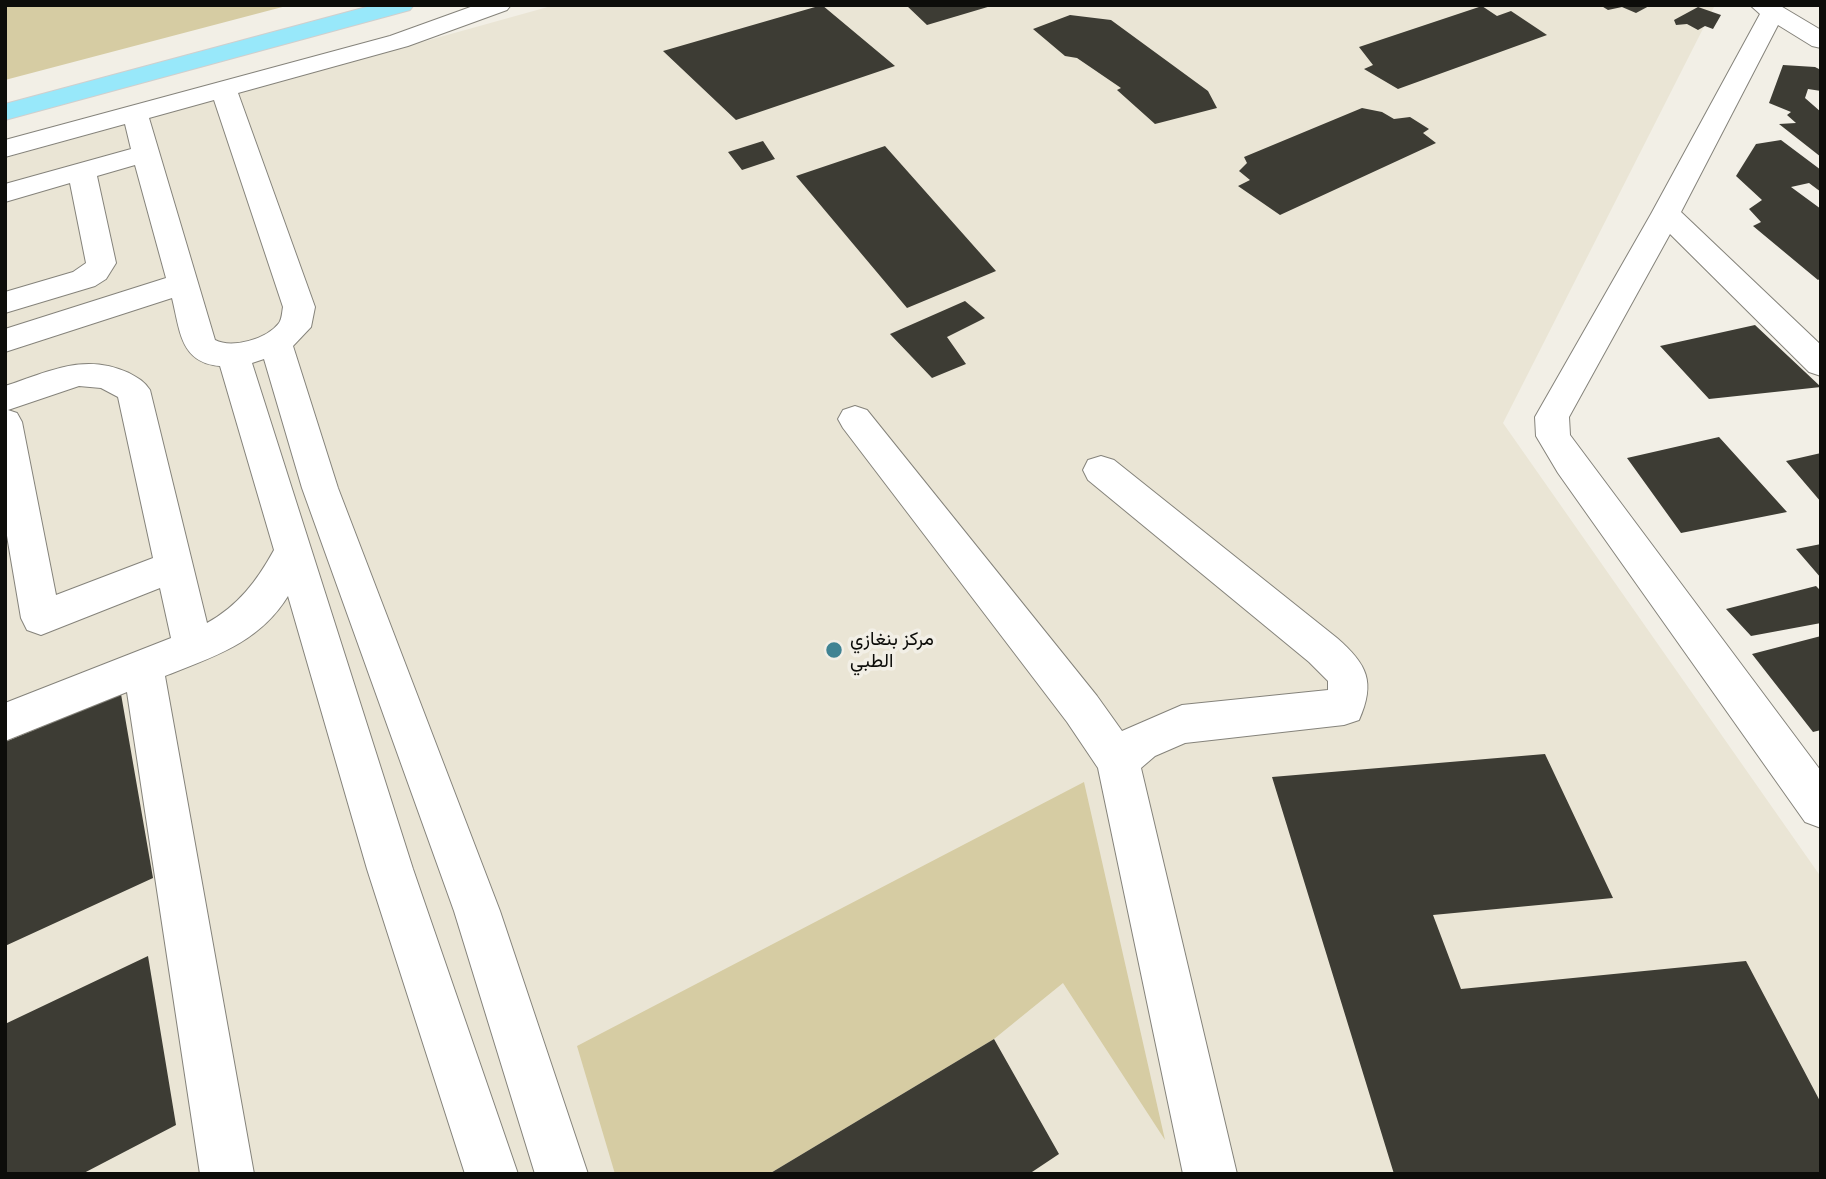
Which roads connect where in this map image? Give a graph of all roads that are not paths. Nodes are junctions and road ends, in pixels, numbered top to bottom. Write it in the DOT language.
graph roads {
  1 [pos="354,5"];
  2 [pos="402,5"];
  3 [pos="499,5"];
  4 [pos="1768,9"];
  5 [pos="1821,41"];
  6 [pos="224,90"];
  7 [pos="5,98"];
  8 [pos="5,112"];
  9 [pos="135,114"];
  10 [pos="5,149"];
  11 [pos="146,153"];
  12 [pos="82,172"];
  13 [pos="5,193"];
  14 [pos="1666,214"];
  15 [pos="182,284"];
  16 [pos="5,303"];
  17 [pos="5,341"];
  18 [pos="276,343"];
  19 [pos="233,354"];
  20 [pos="1821,364"];
  21 [pos="5,399"];
  22 [pos="855,419"];
  23 [pos="5,422"];
  24 [pos="1101,470"];
  25 [pos="293,550"];
  26 [pos="174,566"];
  27 [pos="193,647"];
  28 [pos="143,667"];
  29 [pos="5,722"];
  30 [pos="1118,761"];
  31 [pos="1821,807"];
  32 [pos="227,1174"];
  33 [pos="492,1174"];
  34 [pos="562,1174"];
  35 [pos="1210,1174"];
  1 -- 7 [label="main road"];
  2 -- 8 [label="main road"];
  3 -- 6 [label="street"];
  4 -- 5 [label="street"];
  4 -- 14 [label="street"];
  6 -- 9 [label="street"];
  6 -- 18 [label="street"];
  9 -- 10 [label="street"];
  9 -- 11 [label="street"];
  11 -- 12 [label="street"];
  11 -- 15 [label="street"];
  12 -- 13 [label="street"];
  12 -- 16 [label="street"];
  14 -- 20 [label="street"];
  14 -- 31 [label="street"];
  15 -- 17 [label="street"];
  15 -- 19 [label="street"];
  18 -- 19 [label="street"];
  18 -- 34 [label="street"];
  19 -- 25 [label="street"];
  21 -- 26 [label="street"];
  22 -- 30 [label="street"];
  23 -- 26 [label="street"];
  24 -- 30 [label="street"];
  25 -- 27 [label="street"];
  25 -- 33 [label="street"];
  26 -- 27 [label="street"];
  27 -- 28 [label="street"];
  28 -- 29 [label="street"];
  28 -- 32 [label="street"];
  30 -- 35 [label="street"];
}
